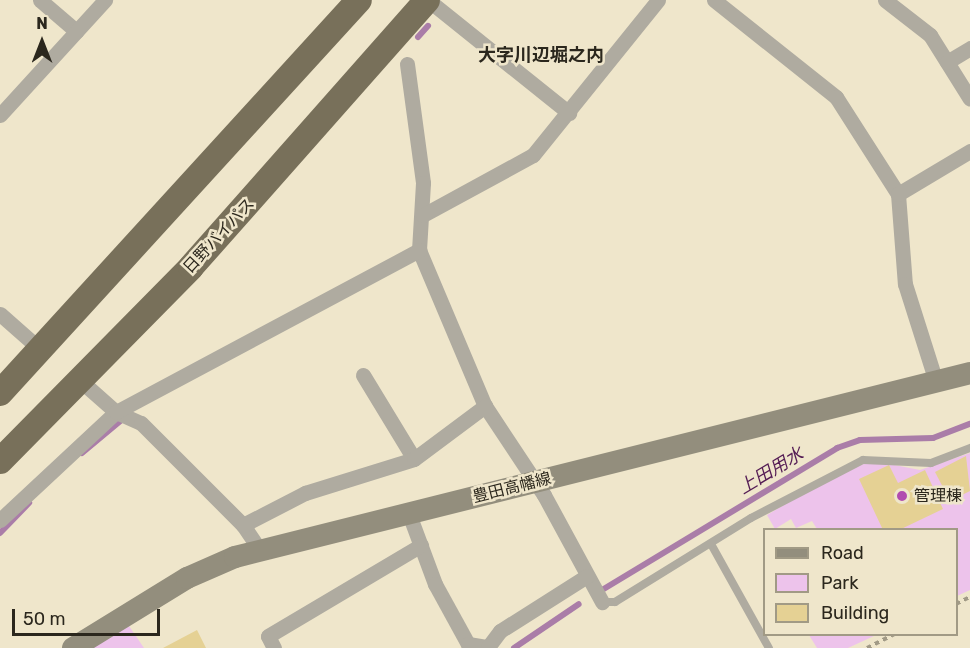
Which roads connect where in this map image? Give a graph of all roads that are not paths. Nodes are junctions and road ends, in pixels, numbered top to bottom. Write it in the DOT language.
graph roads {
  1 [pos="40,0"];
  2 [pos="105,0"];
  3 [pos="359,0"];
  4 [pos="427,0"];
  5 [pos="658,0"];
  6 [pos="714,0"];
  7 [pos="885,0"];
  8 [pos="76,32"];
  9 [pos="970,48"];
  10 [pos="947,62"];
  11 [pos="406,64"];
  12 [pos="970,99"];
  13 [pos="568,113"];
  14 [pos="0,115"];
  15 [pos="970,151"];
  16 [pos="898,194"];
  17 [pos="423,215"];
  18 [pos="419,250"];
  19 [pos="0,314"];
  20 [pos="41,350"];
  21 [pos="970,373"];
  22 [pos="363,375"];
  23 [pos="82,382"];
  24 [pos="936,382"];
  25 [pos="0,393"];
  26 [pos="485,406"];
  27 [pos="116,411"];
  28 [pos="970,447"];
  29 [pos="414,459"];
  30 [pos="0,461"];
  31 [pos="535,482"];
  32 [pos="409,514"];
  33 [pos="0,520"];
  34 [pos="243,525"];
  35 [pos="711,544"];
  36 [pos="420,545"];
  37 [pos="260,550"];
  38 [pos="587,576"];
  39 [pos="602,602"];
  40 [pos="465,646"];
  41 [pos="73,648"];
  42 [pos="274,648"];
  43 [pos="769,648"];
  1 -- 8 [label="street"];
  2 -- 8 [label="street"];
  3 -- 20 [label="highway"];
  4 -- 13 [label="street"];
  4 -- 23 [label="highway, 日野バイパス"];
  5 -- 13 [label="street"];
  6 -- 16 [label="street"];
  7 -- 10 [label="street"];
  8 -- 14 [label="street"];
  9 -- 10 [label="street"];
  10 -- 12 [label="street"];
  11 -- 17 [label="street"];
  13 -- 17 [label="street"];
  15 -- 16 [label="street"];
  16 -- 24 [label="street"];
  17 -- 18 [label="street"];
  18 -- 26 [label="street"];
  18 -- 27 [label="street"];
  19 -- 20 [label="street"];
  20 -- 25 [label="highway"];
  21 -- 24 [label="main road, 豊田高幡線"];
  22 -- 29 [label="street"];
  23 -- 27 [label="street"];
  23 -- 30 [label="highway, 日野バイパス"];
  24 -- 31 [label="main road, 豊田高幡線"];
  26 -- 29 [label="street"];
  26 -- 31 [label="street"];
  27 -- 33 [label="street"];
  27 -- 34 [label="street"];
  28 -- 35 [label="lane"];
  29 -- 34 [label="street"];
  31 -- 32 [label="main road, 豊田高幡線"];
  31 -- 38 [label="street"];
  32 -- 36 [label="street"];
  32 -- 37 [label="main road, 豊田高幡線"];
  34 -- 37 [label="street"];
  35 -- 39 [label="lane"];
  35 -- 43 [label="lane"];
  36 -- 40 [label="street"];
  36 -- 42 [label="street"];
  37 -- 41 [label="main road, 豊田高幡線"];
  38 -- 39 [label="street"];
  38 -- 40 [label="street"];
}
